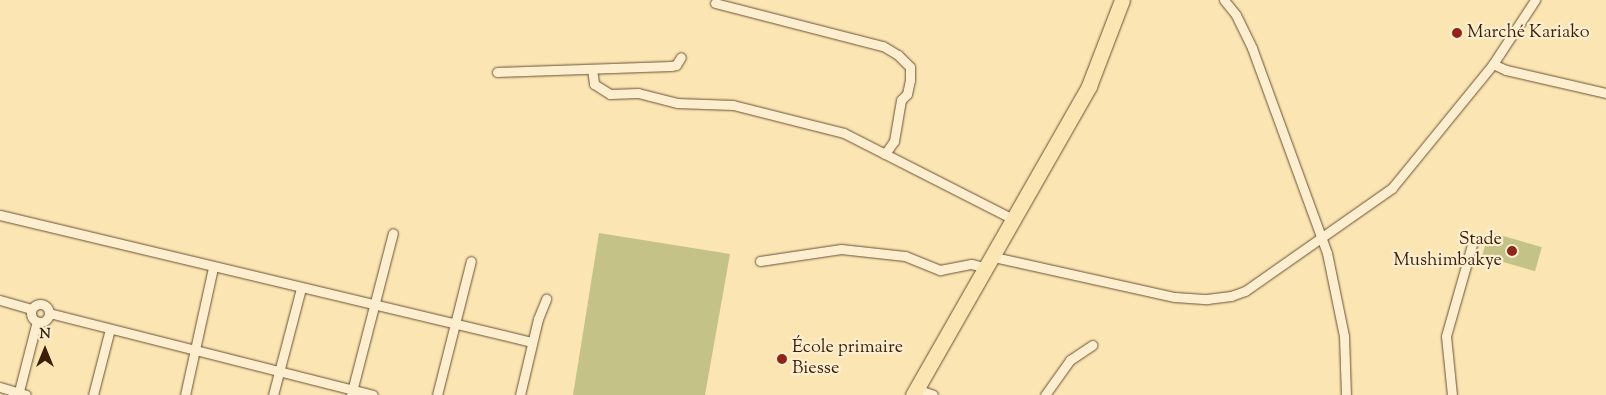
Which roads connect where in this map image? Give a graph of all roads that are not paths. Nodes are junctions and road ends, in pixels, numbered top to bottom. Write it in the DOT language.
graph roads {
  1 [pos="1122,0"];
  2 [pos="1224,0"];
  3 [pos="1535,0"];
  4 [pos="715,3"];
  5 [pos="681,57"];
  6 [pos="1493,64"];
  7 [pos="592,69"];
  8 [pos="498,72"];
  9 [pos="1606,93"];
  10 [pos="885,154"];
  11 [pos="0,216"];
  12 [pos="1012,219"];
  13 [pos="393,234"];
  14 [pos="1321,239"];
  15 [pos="1473,241"];
  16 [pos="760,261"];
  17 [pos="470,262"];
  18 [pos="991,262"];
  19 [pos="213,268"];
  20 [pos="301,288"];
  21 [pos="0,300"];
  22 [pos="546,300"];
  23 [pos="374,305"];
  24 [pos="31,309"];
  25 [pos="49,313"];
  26 [pos="37,322"];
  27 [pos="455,324"];
  28 [pos="110,329"];
  29 [pos="532,342"];
  30 [pos="1092,345"];
  31 [pos="195,350"];
  32 [pos="279,371"];
  33 [pos="0,387"];
  34 [pos="352,392"];
  35 [pos="915,392"];
  36 [pos="21,394"];
  37 [pos="1050,394"];
  38 [pos="93,395"];
  39 [pos="185,395"];
  40 [pos="273,395"];
  41 [pos="373,395"];
  42 [pos="437,395"];
  43 [pos="520,395"];
  44 [pos="933,395"];
  45 [pos="1346,395"];
  46 [pos="1452,395"];
  1 -- 12 [label="highway"];
  2 -- 14 [label="street"];
  3 -- 6 [label="street"];
  4 -- 10 [label="street"];
  5 -- 7 [label="street"];
  6 -- 9 [label="street"];
  6 -- 14 [label="street"];
  7 -- 8 [label="street"];
  7 -- 10 [label="street"];
  10 -- 12 [label="street"];
  11 -- 19 [label="street"];
  12 -- 18 [label="highway"];
  13 -- 23 [label="street"];
  14 -- 18 [label="street"];
  14 -- 45 [label="street"];
  15 -- 46 [label="street"];
  16 -- 18 [label="street"];
  17 -- 27 [label="street"];
  18 -- 35 [label="highway"];
  19 -- 20 [label="street"];
  19 -- 31 [label="street"];
  20 -- 23 [label="street"];
  20 -- 32 [label="street"];
  21 -- 24 [label="street"];
  22 -- 29 [label="street"];
  23 -- 27 [label="street"];
  23 -- 34 [label="street"];
  24 -- 25 [label="street"];
  24 -- 26 [label="street"];
  25 -- 26 [label="street"];
  25 -- 28 [label="street"];
  26 -- 36 [label="street"];
  27 -- 29 [label="street"];
  27 -- 42 [label="street"];
  28 -- 31 [label="street"];
  28 -- 38 [label="street"];
  29 -- 43 [label="street"];
  30 -- 37 [label="street"];
  31 -- 32 [label="street"];
  31 -- 39 [label="street"];
  32 -- 34 [label="street"];
  32 -- 40 [label="street"];
  33 -- 36 [label="street"];
  34 -- 41 [label="street"];
  35 -- 44 [label="street"];
}
